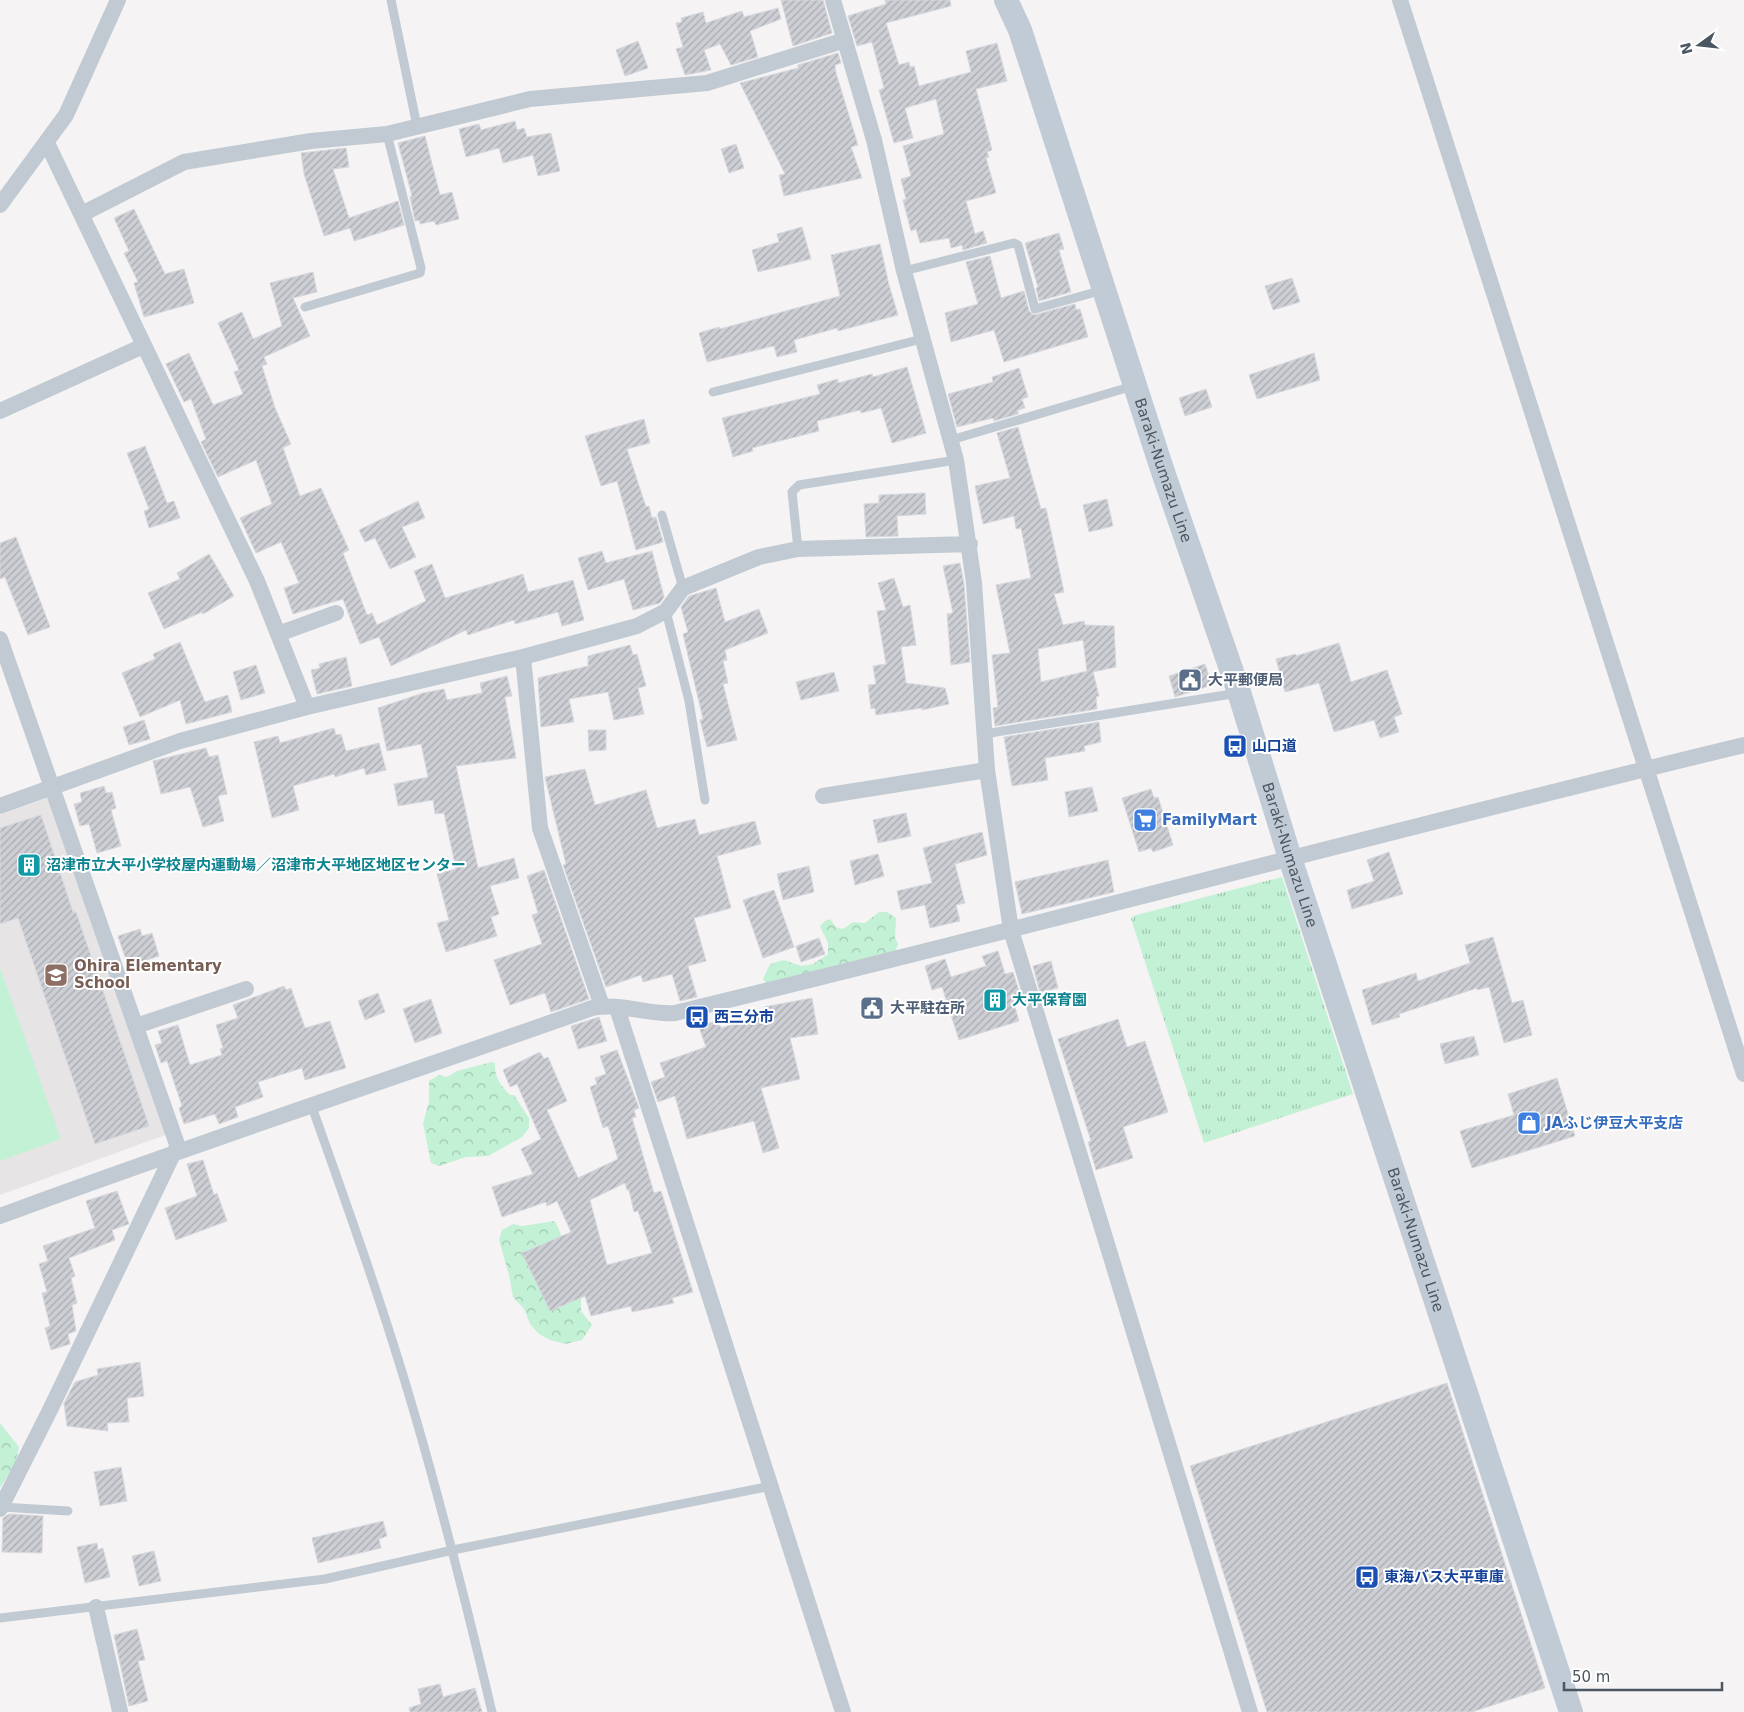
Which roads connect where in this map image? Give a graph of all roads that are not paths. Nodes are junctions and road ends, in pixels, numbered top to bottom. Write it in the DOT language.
graph roads {
  1 [pos="118,0"];
  2 [pos="391,0"];
  3 [pos="833,0"];
  4 [pos="1006,0"];
  5 [pos="1400,0"];
  6 [pos="845,40"];
  7 [pos="417,126"];
  8 [pos="387,134"];
  9 [pos="47,143"];
  10 [pos="0,205"];
  11 [pos="82,214"];
  12 [pos="904,271"];
  13 [pos="1106,290"];
  14 [pos="305,307"];
  15 [pos="922,339"];
  16 [pos="142,346"];
  17 [pos="1136,385"];
  18 [pos="713,392"];
  19 [pos="0,411"];
  20 [pos="951,440"];
  21 [pos="956,460"];
  22 [pos="662,515"];
  23 [pos="970,544"];
  24 [pos="798,550"];
  25 [pos="683,588"];
  26 [pos="666,611"];
  27 [pos="336,613"];
  28 [pos="278,634"];
  29 [pos="0,639"];
  30 [pos="523,657"];
  31 [pos="1239,692"];
  32 [pos="306,707"];
  33 [pos="984,734"];
  34 [pos="1744,745"];
  35 [pos="1645,769"];
  36 [pos="987,770"];
  37 [pos="53,786"];
  38 [pos="823,796"];
  39 [pos="705,800"];
  40 [pos="0,806"];
  41 [pos="1290,858"];
  42 [pos="1011,930"];
  43 [pos="246,988"];
  44 [pos="610,1007"];
  45 [pos="136,1026"];
  46 [pos="1744,1074"];
  47 [pos="312,1106"];
  48 [pos="176,1151"];
  49 [pos="0,1216"];
  50 [pos="772,1486"];
  51 [pos="1,1508"];
  52 [pos="68,1511"];
  53 [pos="453,1550"];
  54 [pos="96,1606"];
  55 [pos="0,1618"];
  56 [pos="120,1711"];
  57 [pos="492,1712"];
  58 [pos="843,1712"];
  59 [pos="1250,1712"];
  60 [pos="1570,1712"];
  1 -- 9 [label="street"];
  2 -- 7 [label="lane"];
  3 -- 6 [label="street"];
  4 -- 13 [label="main road, Baraki-Numazu Line"];
  5 -- 35 [label="street"];
  6 -- 7 [label="street"];
  6 -- 12 [label="street"];
  7 -- 8 [label="street"];
  8 -- 11 [label="street"];
  8 -- 14 [label="lane"];
  9 -- 10 [label="street"];
  9 -- 11 [label="street"];
  11 -- 16 [label="street"];
  12 -- 13 [label="lane"];
  12 -- 15 [label="street"];
  13 -- 17 [label="main road, Baraki-Numazu Line"];
  15 -- 18 [label="lane"];
  15 -- 20 [label="street"];
  16 -- 19 [label="street"];
  16 -- 28 [label="street"];
  17 -- 20 [label="lane"];
  17 -- 31 [label="main road, Baraki-Numazu Line"];
  20 -- 21 [label="street"];
  21 -- 23 [label="street"];
  21 -- 24 [label="lane"];
  22 -- 25 [label="lane"];
  23 -- 24 [label="street"];
  23 -- 33 [label="street"];
  24 -- 25 [label="street"];
  25 -- 26 [label="street"];
  26 -- 30 [label="street"];
  26 -- 39 [label="lane"];
  27 -- 28 [label="street"];
  28 -- 32 [label="street"];
  29 -- 37 [label="street"];
  30 -- 32 [label="street"];
  30 -- 44 [label="street"];
  31 -- 33 [label="lane"];
  31 -- 41 [label="main road, Baraki-Numazu Line"];
  32 -- 37 [label="street"];
  33 -- 36 [label="street"];
  34 -- 35 [label="street"];
  35 -- 41 [label="street"];
  35 -- 46 [label="street"];
  36 -- 38 [label="street"];
  36 -- 42 [label="street"];
  37 -- 40 [label="street"];
  37 -- 45 [label="street"];
  41 -- 42 [label="street"];
  41 -- 60 [label="main road, Baraki-Numazu Line"];
  42 -- 44 [label="street"];
  42 -- 59 [label="street"];
  43 -- 45 [label="street"];
  44 -- 47 [label="street"];
  44 -- 50 [label="street"];
  45 -- 48 [label="street"];
  47 -- 48 [label="street"];
  47 -- 53 [label="lane"];
  48 -- 49 [label="street"];
  48 -- 51 [label="street"];
  50 -- 53 [label="lane"];
  50 -- 58 [label="street"];
  51 -- 52 [label="lane"];
  53 -- 54 [label="lane"];
  53 -- 57 [label="lane"];
  54 -- 55 [label="lane"];
  54 -- 56 [label="street"];
}
